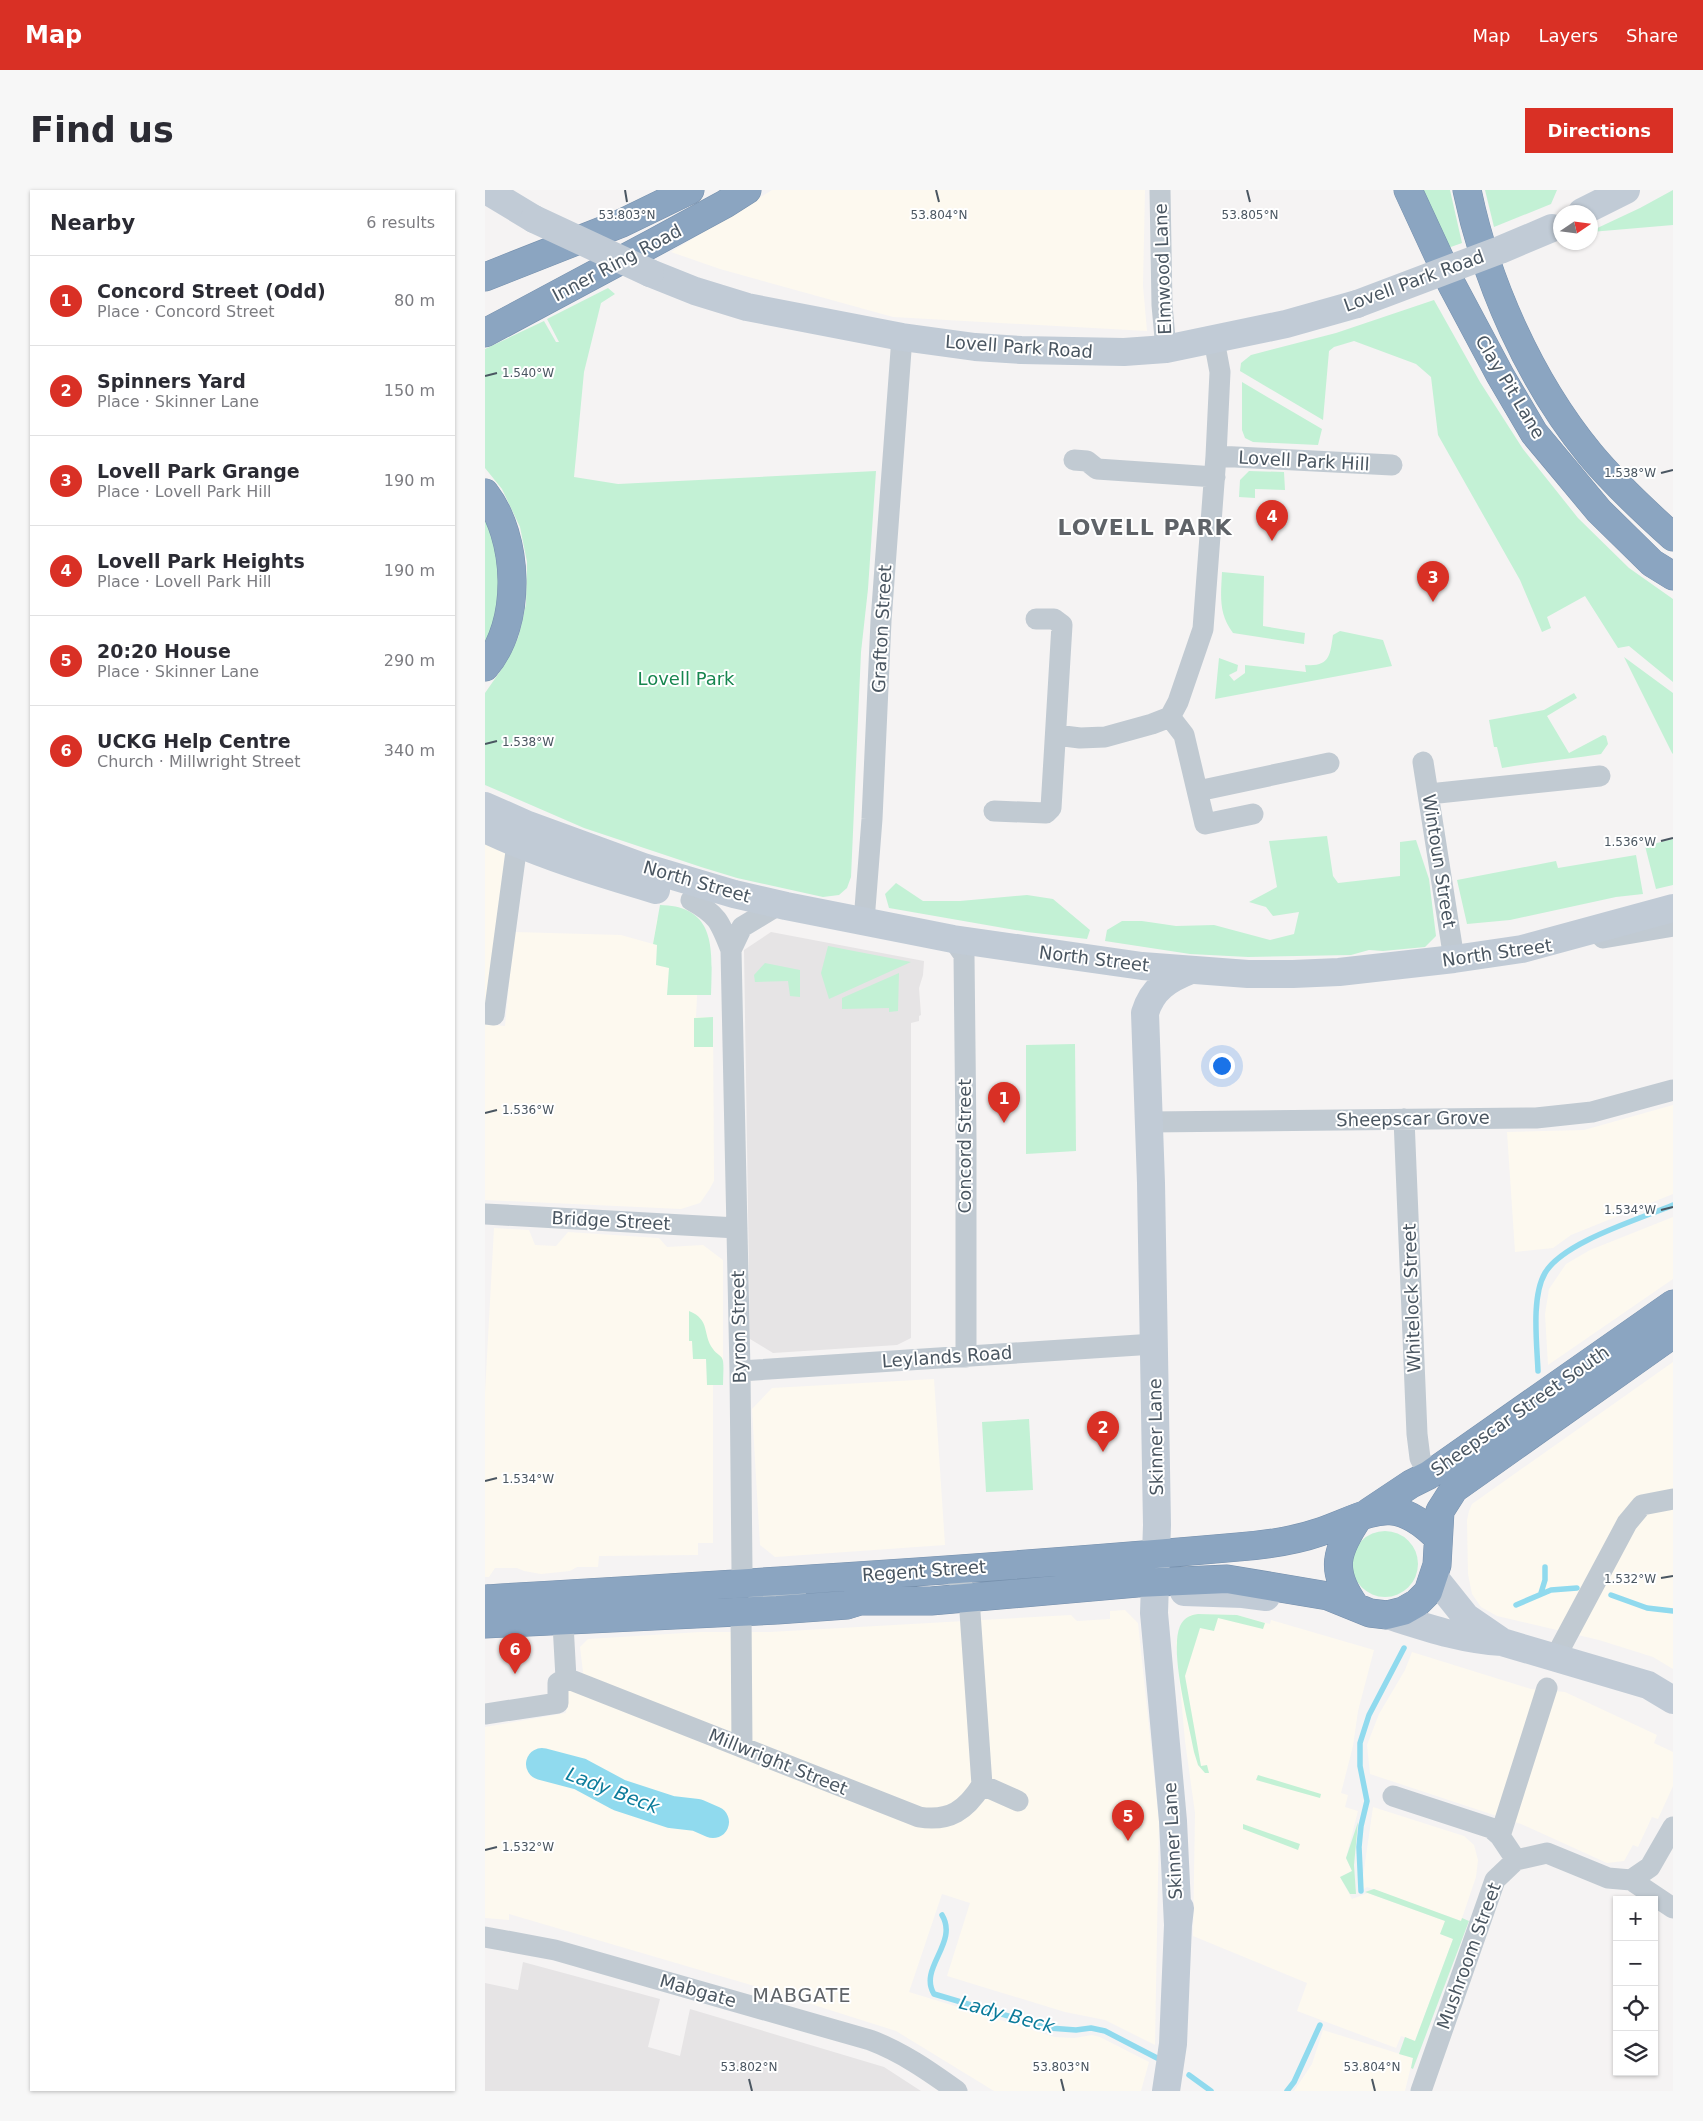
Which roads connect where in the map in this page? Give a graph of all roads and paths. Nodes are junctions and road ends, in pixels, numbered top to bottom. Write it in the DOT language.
graph roads {
  1 [pos="486,190"];
  2 [pos="690,190"];
  3 [pos="747,190"];
  4 [pos="1160,190"];
  5 [pos="1408,190"];
  6 [pos="1467,190"];
  7 [pos="1626,190"];
  8 [pos="1596,205"];
  9 [pos="1553,226"];
  10 [pos="485,278"];
  11 [pos="577,284"];
  12 [pos="485,311"];
  13 [pos="485,333"];
  14 [pos="902,337"];
  15 [pos="1214,340"];
  16 [pos="1166,349"];
  17 [pos="1074,460"];
  18 [pos="1392,465"];
  19 [pos="1215,466"];
  20 [pos="485,493"];
  21 [pos="1673,537"];
  22 [pos="1673,576"];
  23 [pos="1036,619"];
  24 [pos="485,667"];
  25 [pos="1170,717"];
  26 [pos="1056,735"];
  27 [pos="1423,762"];
  28 [pos="1329,763"];
  29 [pos="1600,776"];
  30 [pos="1198,791"];
  31 [pos="1429,794"];
  32 [pos="485,806"];
  33 [pos="994,811"];
  34 [pos="1253,814"];
  35 [pos="485,829"];
  36 [pos="523,834"];
  37 [pos="691,900"];
  38 [pos="1673,908"];
  39 [pos="772,909"];
  40 [pos="864,921"];
  41 [pos="1673,926"];
  42 [pos="953,939"];
  43 [pos="1521,949"];
  44 [pos="731,950"];
  45 [pos="1455,959"];
  46 [pos="1191,970"];
  47 [pos="485,1014"];
  48 [pos="1673,1090"];
  49 [pos="1404,1119"];
  50 [pos="1149,1122"];
  51 [pos="485,1214"];
  52 [pos="737,1228"];
  53 [pos="1673,1304"];
  54 [pos="1673,1334"];
  55 [pos="1154,1344"];
  56 [pos="966,1357"];
  57 [pos="740,1371"];
  58 [pos="1429,1475"];
  59 [pos="1673,1499"];
  60 [pos="1362,1515"];
  61 [pos="1438,1538"];
  62 [pos="1156,1555"];
  63 [pos="949,1569"];
  64 [pos="1435,1577"];
  65 [pos="748,1583"];
  66 [pos="1162,1591"];
  67 [pos="969,1598"];
  68 [pos="485,1599"];
  69 [pos="860,1601"];
  70 [pos="1355,1606"];
  71 [pos="562,1607"];
  72 [pos="741,1611"];
  73 [pos="1387,1615"];
  74 [pos="485,1624"];
  75 [pos="1502,1642"];
  76 [pos="1555,1658"];
  77 [pos="566,1678"];
  78 [pos="1547,1688"];
  79 [pos="1673,1700"];
  80 [pos="485,1714"];
  81 [pos="743,1747"];
  82 [pos="982,1785"];
  83 [pos="1393,1796"];
  84 [pos="1018,1801"];
  85 [pos="1671,1835"];
  86 [pos="1500,1836"];
  87 [pos="1516,1860"];
  88 [pos="1631,1880"];
  89 [pos="1673,1908"];
  90 [pos="485,1937"];
  91 [pos="1167,2084"];
  92 [pos="957,2091"];
  93 [pos="1421,2091"];
  1 -- 14 [label="street, Lovell Park Road, bridge"];
  2 -- 10 [label="highway, Inner Ring Road"];
  3 -- 11 [label="highway, Inner Ring Road"];
  4 -- 16 [label="street, Elmwood Lane"];
  5 -- 22 [label="highway, Clay Pit Lane"];
  6 -- 21 [label="highway, Clay Pit Lane"];
  7 -- 8 [label="street"];
  9 -- 15 [label="street, Lovell Park Road, bridge"];
  11 -- 12 [label="highway"];
  11 -- 13 [label="highway, Inner Ring Road"];
  14 -- 16 [label="street, Lovell Park Road"];
  14 -- 40 [label="street, Grafton Street"];
  15 -- 16 [label="street, Lovell Park Road"];
  15 -- 19 [label="street, Lovell Park Hill"];
  17 -- 19 [label="street"];
  18 -- 19 [label="street, Lovell Park Hill"];
  19 -- 25 [label="street, Lovell Park Hill"];
  20 -- 24 [label="highway"];
  23 -- 26 [label="street"];
  25 -- 26 [label="street"];
  25 -- 30 [label="street"];
  26 -- 33 [label="street"];
  27 -- 31 [label="street, Wintoun Street"];
  28 -- 30 [label="street"];
  29 -- 31 [label="street"];
  30 -- 34 [label="street"];
  31 -- 45 [label="street, Wintoun Street"];
  32 -- 36 [label="street, North Street"];
  35 -- 36 [label="street, North Street"];
  36 -- 37 [label="street, North Street"];
  36 -- 39 [label="street, North Street"];
  36 -- 47 [label="street"];
  37 -- 39 [label="street, North Street"];
  37 -- 44 [label="street, Byron Street"];
  38 -- 43 [label="street"];
  39 -- 40 [label="street, North Street"];
  39 -- 44 [label="street, Byron Street"];
  40 -- 42 [label="street, North Street"];
  41 -- 43 [label="street, North Street"];
  42 -- 46 [label="street, North Street"];
  42 -- 56 [label="street, Concord Street"];
  43 -- 45 [label="street, North Street"];
  44 -- 52 [label="street, Byron Street"];
  45 -- 46 [label="street, North Street"];
  46 -- 50 [label="street, Skinner Lane"];
  48 -- 49 [label="street, Sheepscar Grove"];
  49 -- 50 [label="street, Sheepscar Grove"];
  49 -- 58 [label="street, Whitelock Street"];
  50 -- 55 [label="street, Skinner Lane"];
  51 -- 52 [label="street, Bridge Street"];
  52 -- 57 [label="street, Byron Street"];
  53 -- 58 [label="highway, Sheepscar Street South"];
  54 -- 61 [label="highway, Sheepscar Street South"];
  55 -- 56 [label="street, Leylands Road"];
  55 -- 62 [label="street, Skinner Lane"];
  56 -- 57 [label="street, Leylands Road"];
  57 -- 65 [label="street, Byron Street"];
  58 -- 60 [label="highway, Sheepscar Street South"];
  59 -- 76 [label="street"];
  60 -- 61 [label="highway"];
  60 -- 62 [label="highway, Regent Street"];
  60 -- 70 [label="highway"];
  61 -- 64 [label="highway"];
  62 -- 63 [label="highway, Regent Street"];
  62 -- 66 [label="street, Skinner Lane"];
  63 -- 65 [label="highway, Regent Street"];
  63 -- 67 [label="street"];
  64 -- 73 [label="highway"];
  64 -- 75 [label="street"];
  65 -- 69 [label="street"];
  65 -- 71 [label="highway, Regent Street"];
  66 -- 67 [label="highway, Regent Street"];
  66 -- 70 [label="highway, Regent Street"];
  66 -- 91 [label="street, Skinner Lane"];
  67 -- 69 [label="highway, Regent Street"];
  67 -- 82 [label="street"];
  68 -- 71 [label="highway, Regent Street"];
  69 -- 72 [label="highway, Regent Street"];
  70 -- 73 [label="highway"];
  71 -- 72 [label="highway, Regent Street"];
  71 -- 74 [label="highway, Regent Street"];
  71 -- 77 [label="street"];
  72 -- 81 [label="street"];
  73 -- 75 [label="street"];
  75 -- 76 [label="street"];
  76 -- 79 [label="street"];
  77 -- 80 [label="street"];
  77 -- 81 [label="street, Millwright Street"];
  78 -- 86 [label="street"];
  81 -- 82 [label="street, Millwright Street"];
  82 -- 84 [label="street"];
  83 -- 86 [label="street"];
  85 -- 88 [label="street"];
  86 -- 87 [label="street"];
  87 -- 88 [label="street"];
  87 -- 93 [label="street, Mushroom Street"];
  88 -- 89 [label="street"];
  90 -- 92 [label="street, Mabgate"];
}
